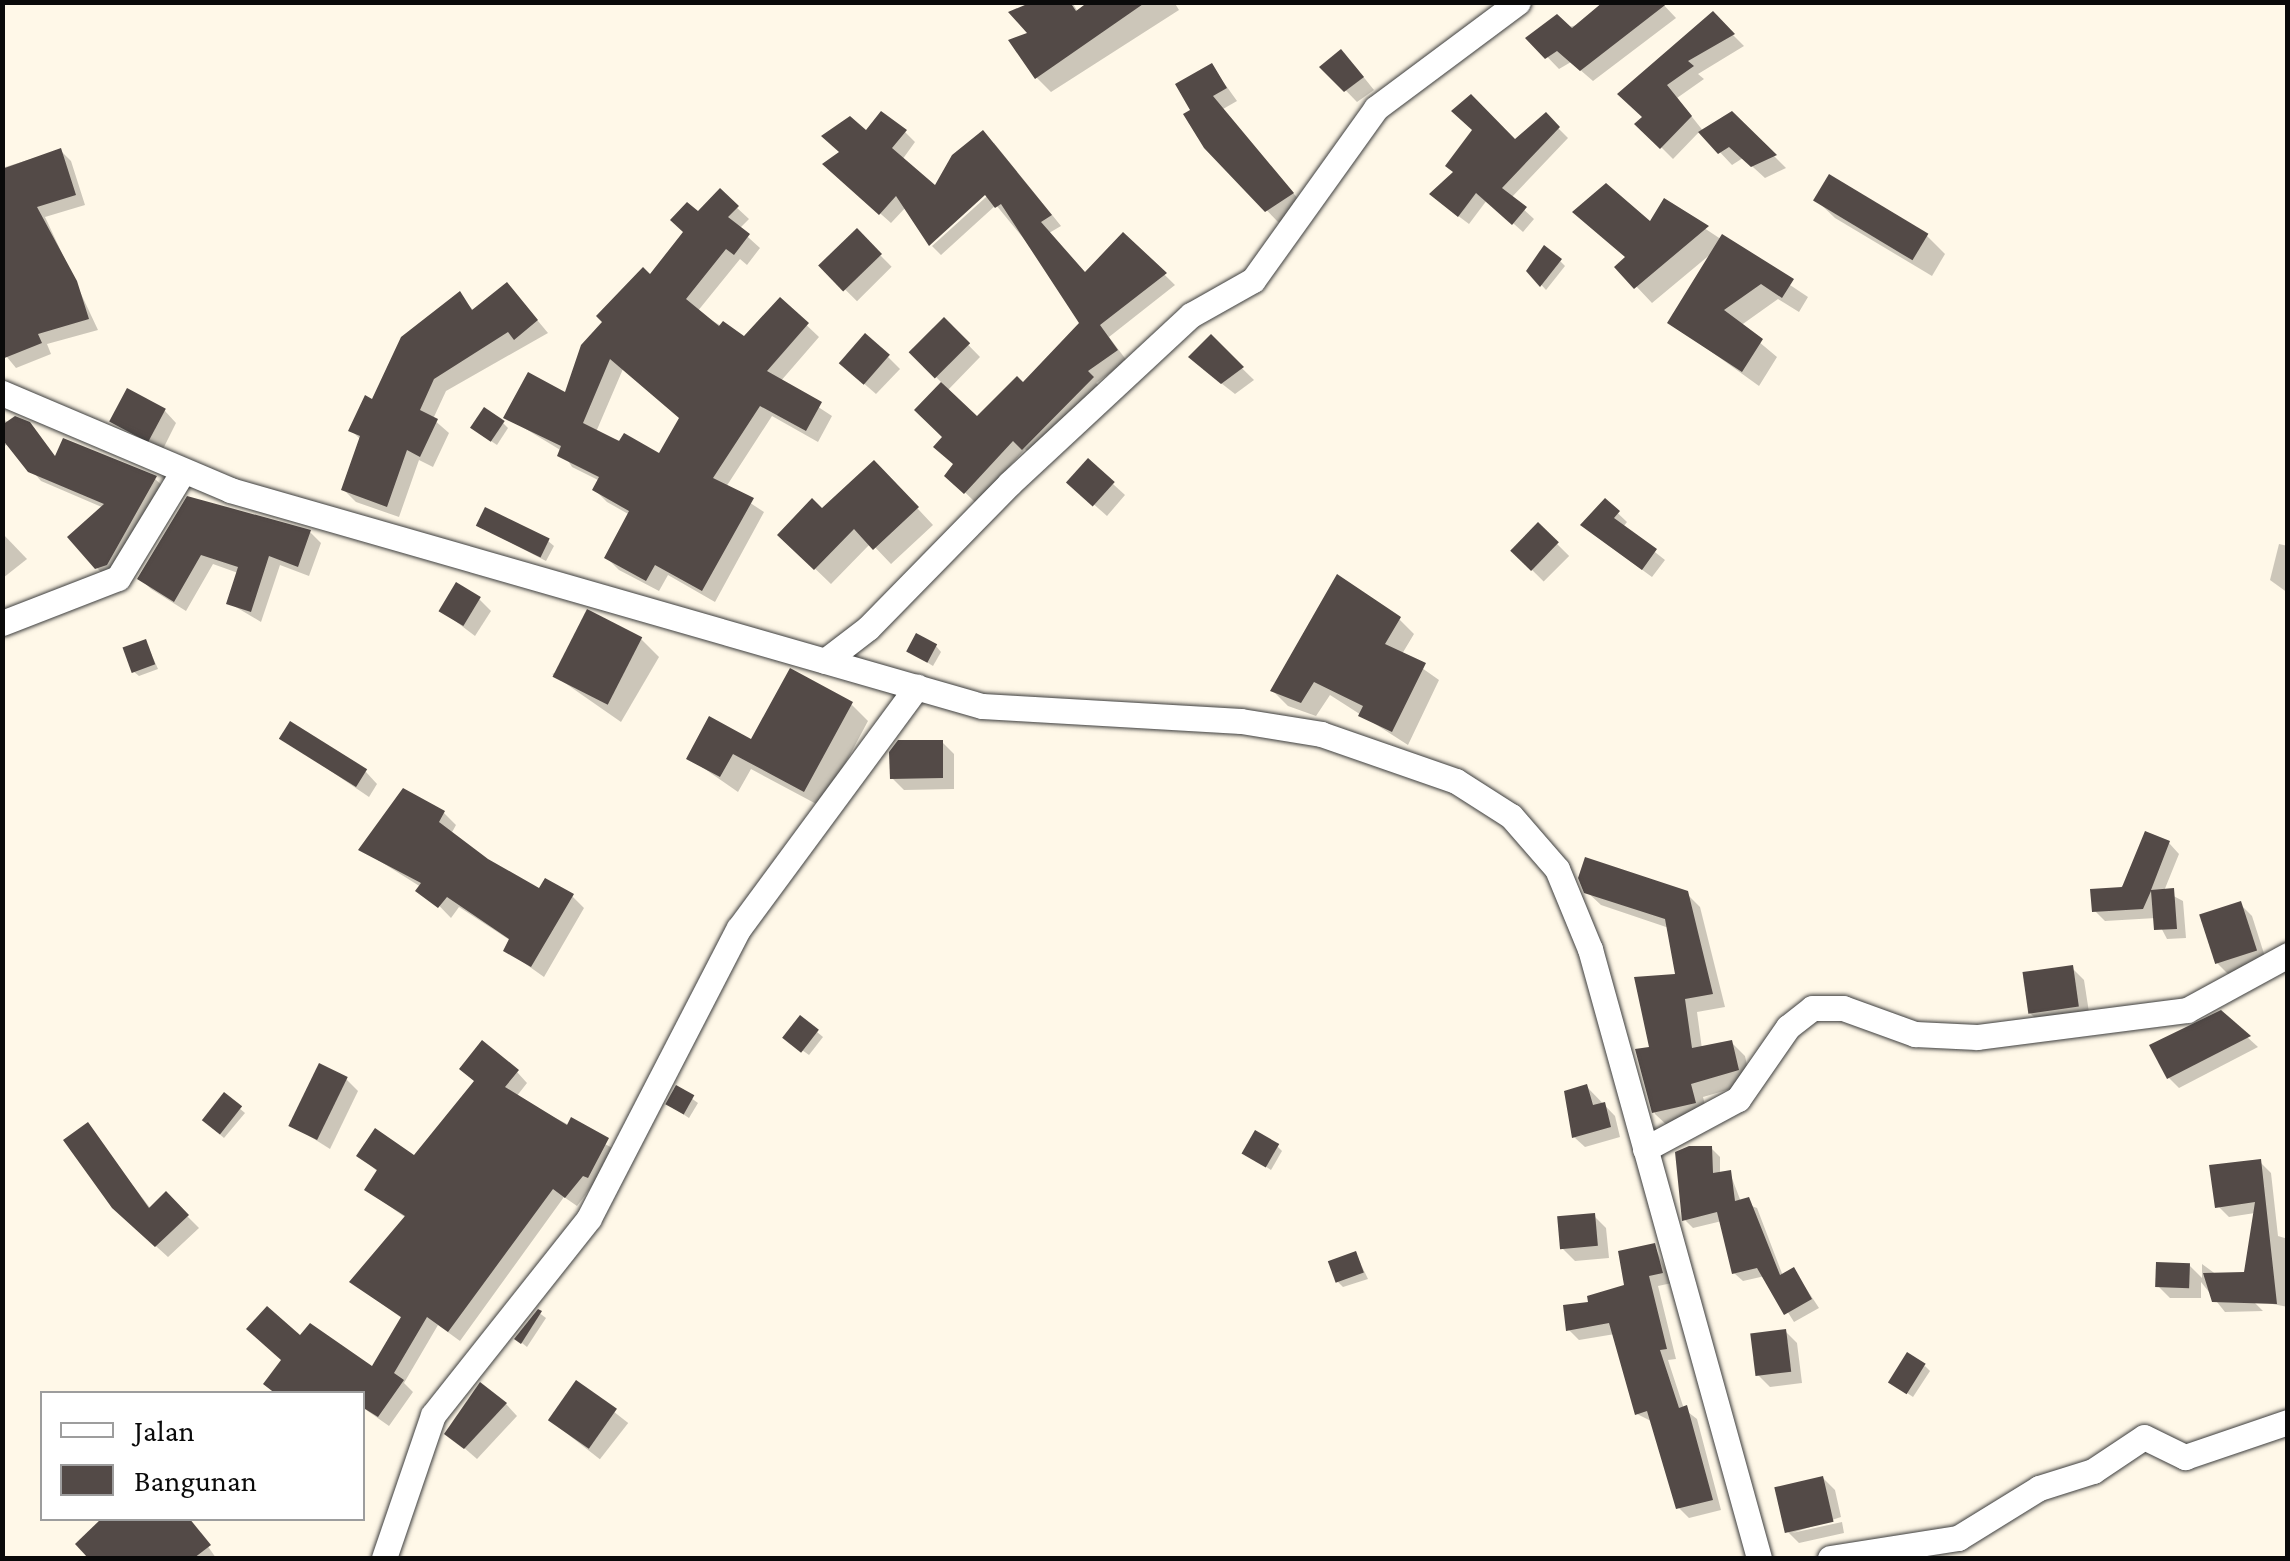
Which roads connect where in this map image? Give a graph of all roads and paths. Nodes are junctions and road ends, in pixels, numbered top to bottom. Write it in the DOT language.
graph roads {
  1 [pos="1518,2"];
  2 [pos="2,393"];
  3 [pos="182,473"];
  4 [pos="2,624"];
  5 [pos="825,661"];
  6 [pos="917,686"];
  7 [pos="2288,956"];
  8 [pos="1645,1149"];
  9 [pos="2288,1422"];
  10 [pos="384,1558"];
  11 [pos="1759,1558"];
  12 [pos="1830,1558"];
  1 -- 5 [label="street"];
  2 -- 3 [label="street"];
  3 -- 4 [label="street"];
  3 -- 5 [label="street"];
  5 -- 6 [label="street"];
  6 -- 8 [label="street"];
  6 -- 10 [label="street"];
  7 -- 8 [label="street"];
  8 -- 11 [label="street"];
  9 -- 12 [label="street"];
}
